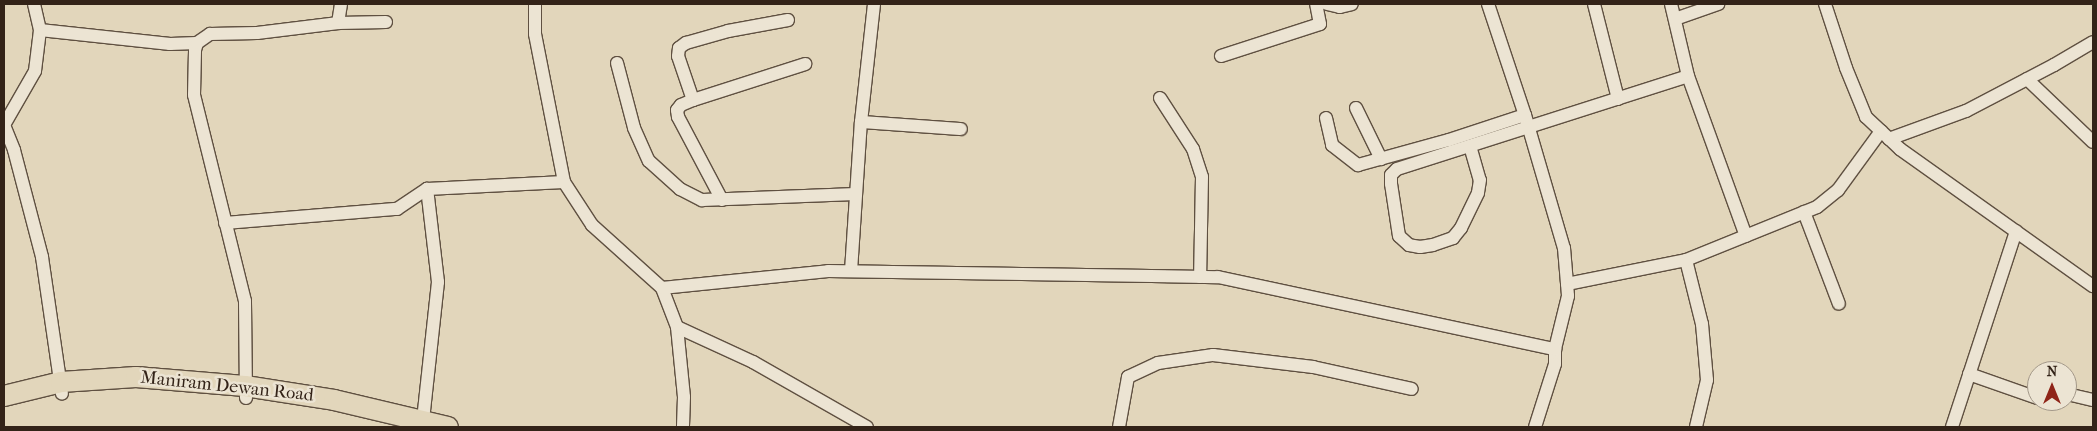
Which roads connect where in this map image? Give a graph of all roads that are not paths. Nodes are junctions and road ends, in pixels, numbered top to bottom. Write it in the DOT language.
graph roads {
  1 [pos="34,4"];
  2 [pos="341,4"];
  3 [pos="535,4"];
  4 [pos="874,4"];
  5 [pos="1316,4"];
  6 [pos="1327,4"];
  7 [pos="1352,4"];
  8 [pos="1488,4"];
  9 [pos="1594,4"];
  10 [pos="1672,4"];
  11 [pos="1718,4"];
  12 [pos="1825,4"];
  13 [pos="1675,19"];
  14 [pos="788,20"];
  15 [pos="386,22"];
  16 [pos="338,23"];
  17 [pos="40,30"];
  18 [pos="2093,42"];
  19 [pos="197,43"];
  20 [pos="1221,56"];
  21 [pos="617,63"];
  22 [pos="805,64"];
  23 [pos="1688,76"];
  24 [pos="2028,79"];
  25 [pos="1160,98"];
  26 [pos="1618,99"];
  27 [pos="693,100"];
  28 [pos="1356,108"];
  29 [pos="1326,118"];
  30 [pos="1527,121"];
  31 [pos="861,122"];
  32 [pos="4,125"];
  33 [pos="961,129"];
  34 [pos="1885,135"];
  35 [pos="2093,142"];
  36 [pos="1470,146"];
  37 [pos="1381,159"];
  38 [pos="564,182"];
  39 [pos="427,190"];
  40 [pos="856,194"];
  41 [pos="722,200"];
  42 [pos="1804,212"];
  43 [pos="225,223"];
  44 [pos="2016,231"];
  45 [pos="1746,236"];
  46 [pos="1686,260"];
  47 [pos="851,271"];
  48 [pos="1200,277"];
  49 [pos="1567,284"];
  50 [pos="2093,286"];
  51 [pos="662,288"];
  52 [pos="1839,304"];
  53 [pos="677,327"];
  54 [pos="1555,349"];
  55 [pos="1969,374"];
  56 [pos="62,388"];
  57 [pos="1412,389"];
  58 [pos="245,392"];
  59 [pos="2027,395"];
  60 [pos="4,396"];
  61 [pos="2077,396"];
  62 [pos="2093,400"];
  63 [pos="4,408"];
  64 [pos="423,420"];
  65 [pos="402,427"];
  66 [pos="448,427"];
  67 [pos="683,427"];
  68 [pos="867,427"];
  69 [pos="1119,427"];
  70 [pos="1535,427"];
  71 [pos="1696,427"];
  72 [pos="1952,427"];
  1 -- 17 [label="street"];
  2 -- 16 [label="street"];
  3 -- 38 [label="street"];
  4 -- 31 [label="street"];
  5 -- 20 [label="street"];
  6 -- 7 [label="street"];
  8 -- 30 [label="street"];
  9 -- 26 [label="street"];
  10 -- 13 [label="street"];
  11 -- 13 [label="street"];
  12 -- 34 [label="street"];
  13 -- 23 [label="street"];
  14 -- 27 [label="street"];
  15 -- 16 [label="street"];
  16 -- 19 [label="street"];
  17 -- 19 [label="street"];
  17 -- 32 [label="street"];
  18 -- 24 [label="street"];
  19 -- 43 [label="street"];
  21 -- 41 [label="street"];
  22 -- 27 [label="street"];
  23 -- 26 [label="street"];
  23 -- 45 [label="street"];
  24 -- 34 [label="street"];
  24 -- 35 [label="street"];
  25 -- 48 [label="street"];
  26 -- 30 [label="street"];
  27 -- 41 [label="street"];
  28 -- 37 [label="street"];
  29 -- 37 [label="street"];
  30 -- 36 [label="street"];
  30 -- 37 [label="street"];
  30 -- 49 [label="street"];
  31 -- 33 [label="street"];
  31 -- 40 [label="street"];
  32 -- 56 [label="street"];
  34 -- 42 [label="street"];
  34 -- 44 [label="street"];
  36 -- 36 [label="street"];
  38 -- 39 [label="street"];
  38 -- 51 [label="street"];
  39 -- 43 [label="street"];
  39 -- 64 [label="street"];
  40 -- 41 [label="street"];
  40 -- 47 [label="street"];
  42 -- 45 [label="street"];
  42 -- 52 [label="street"];
  43 -- 58 [label="street"];
  44 -- 50 [label="street"];
  44 -- 55 [label="street"];
  45 -- 46 [label="street"];
  46 -- 49 [label="street"];
  46 -- 71 [label="street"];
  47 -- 48 [label="street"];
  47 -- 51 [label="street"];
  48 -- 54 [label="street"];
  49 -- 54 [label="street"];
  51 -- 53 [label="street"];
  53 -- 67 [label="street"];
  53 -- 68 [label="street"];
  54 -- 70 [label="street"];
  55 -- 59 [label="street"];
  55 -- 72 [label="street"];
  56 -- 58 [label="main road, Maniram Dewan Road"];
  56 -- 60 [label="main road, Maniram Dewan Road"];
  56 -- 63 [label="main road, Maniram Dewan Road"];
  57 -- 69 [label="street"];
  58 -- 64 [label="main road, Maniram Dewan Road"];
  58 -- 65 [label="main road, Maniram Dewan Road"];
  61 -- 62 [label="street"];
  64 -- 66 [label="main road, Maniram Dewan Road"];
}
